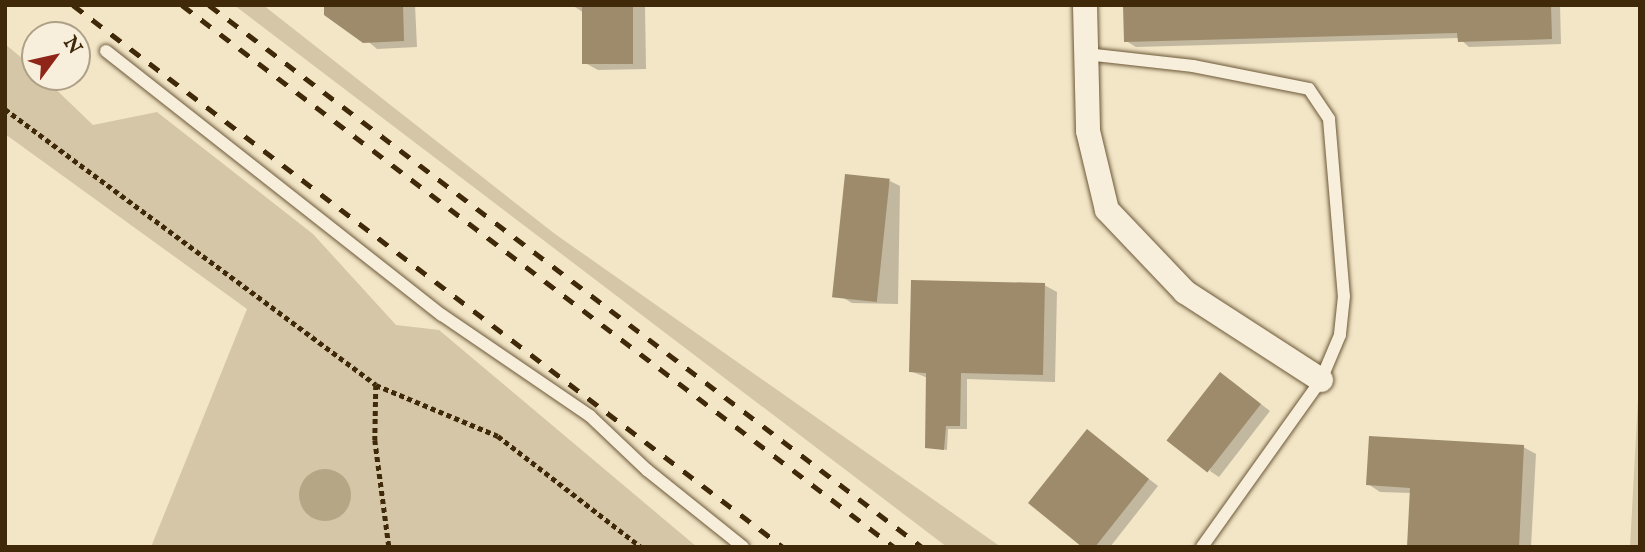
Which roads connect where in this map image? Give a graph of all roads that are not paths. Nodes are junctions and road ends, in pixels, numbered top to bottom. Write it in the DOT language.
graph roads {
  1 [pos="1085,5"];
  2 [pos="106,51"];
  3 [pos="1086,54"];
  4 [pos="1321,380"];
  5 [pos="743,547"];
  6 [pos="1202,547"];
  1 -- 3 [label="street"];
  2 -- 5 [label="lane"];
  3 -- 4 [label="street"];
  3 -- 4 [label="lane"];
  4 -- 6 [label="lane"];
}
